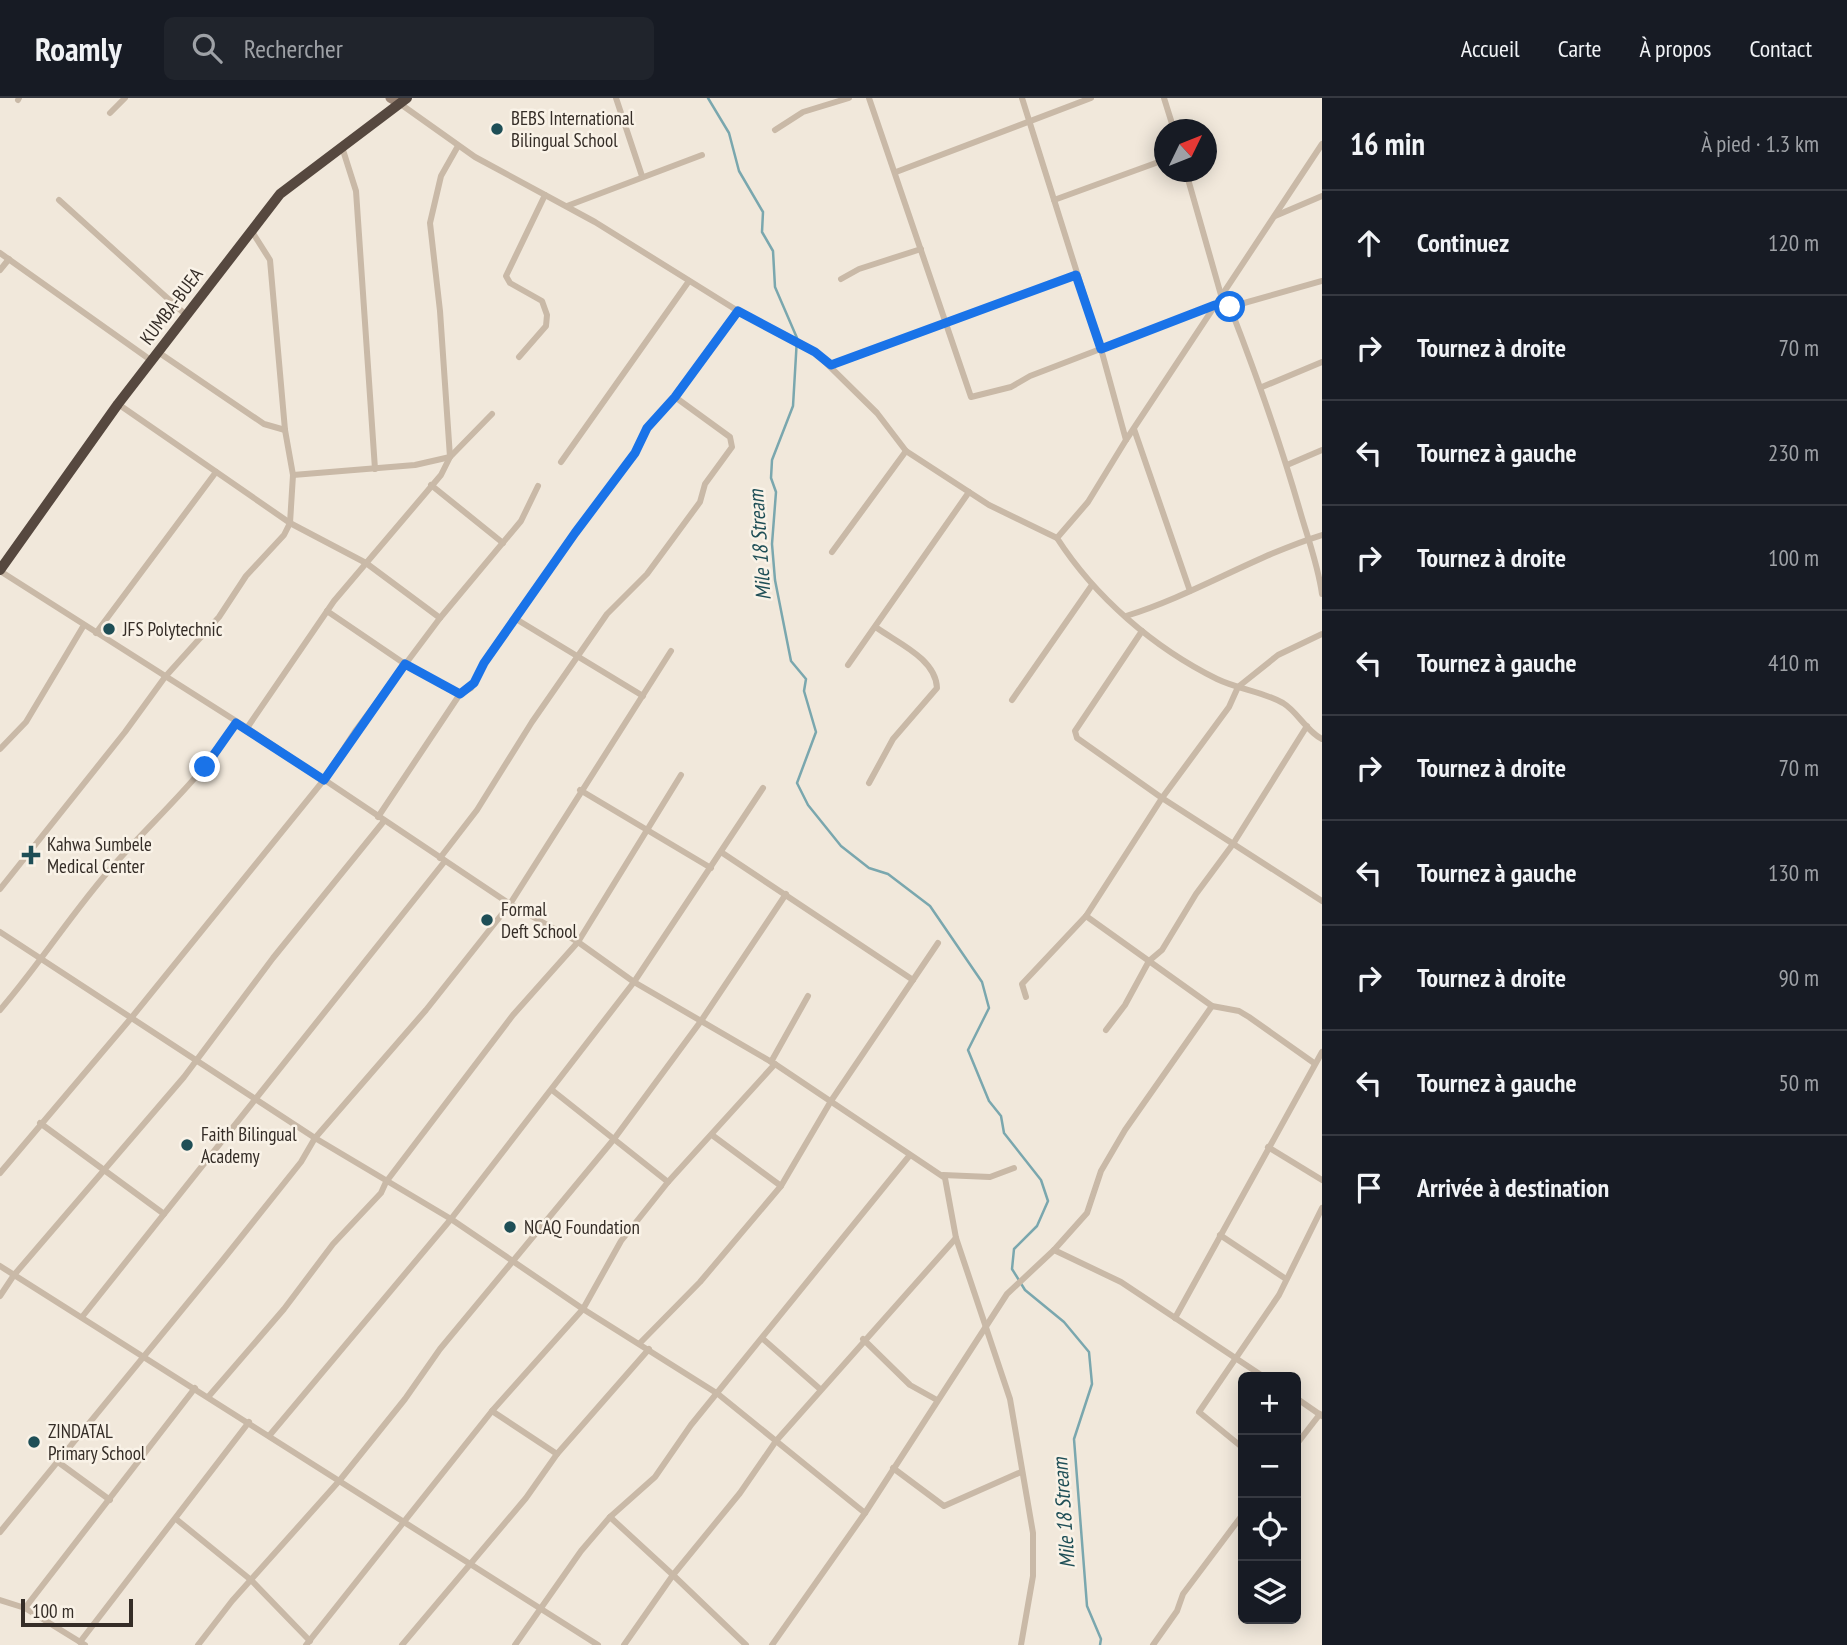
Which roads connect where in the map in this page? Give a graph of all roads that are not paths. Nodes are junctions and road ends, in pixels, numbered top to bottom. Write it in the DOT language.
graph roads {
  1 [pos="125,98"];
  2 [pos="616,98"];
  3 [pos="849,98"];
  4 [pos="869,98"];
  5 [pos="1022,98"];
  6 [pos="1091,98"];
  7 [pos="1164,98"];
  8 [pos="398,100"];
  9 [pos="110,113"];
  10 [pos="1171,119"];
  11 [pos="1030,120"];
  12 [pos="775,130"];
  13 [pos="1322,144"];
  14 [pos="342,145"];
  15 [pos="458,146"];
  16 [pos="702,155"];
  17 [pos="1154,163"];
  18 [pos="896,172"];
  19 [pos="642,176"];
  20 [pos="1189,182"];
  21 [pos="545,195"];
  22 [pos="1322,196"];
  23 [pos="59,200"];
  24 [pos="1054,200"];
  25 [pos="566,206"];
  26 [pos="1273,217"];
  27 [pos="251,230"];
  28 [pos="921,249"];
  29 [pos="0,253"];
  30 [pos="9,259"];
  31 [pos="0,270"];
  32 [pos="1076,275"];
  33 [pos="841,279"];
  34 [pos="689,281"];
  35 [pos="1322,281"];
  36 [pos="1221,295"];
  37 [pos="1215,305"];
  38 [pos="1230,307"];
  39 [pos="738,311"];
  40 [pos="186,314"];
  41 [pos="944,322"];
  42 [pos="1101,349"];
  43 [pos="155,357"];
  44 [pos="519,357"];
  45 [pos="1322,362"];
  46 [pos="831,365"];
  47 [pos="1262,387"];
  48 [pos="675,397"];
  49 [pos="118,404"];
  50 [pos="492,414"];
  51 [pos="1133,429"];
  52 [pos="285,430"];
  53 [pos="1126,440"];
  54 [pos="1322,450"];
  55 [pos="906,451"];
  56 [pos="450,457"];
  57 [pos="561,462"];
  58 [pos="1287,465"];
  59 [pos="376,469"];
  60 [pos="216,472"];
  61 [pos="293,475"];
  62 [pos="431,485"];
  63 [pos="538,486"];
  64 [pos="969,492"];
  65 [pos="290,523"];
  66 [pos="1322,535"];
  67 [pos="1057,538"];
  68 [pos="1308,539"];
  69 [pos="503,543"];
  70 [pos="832,552"];
  71 [pos="366,563"];
  72 [pos="0,570"];
  73 [pos="1092,585"];
  74 [pos="1190,591"];
  75 [pos="1322,594"];
  76 [pos="327,611"];
  77 [pos="1126,617"];
  78 [pos="440,618"];
  79 [pos="516,619"];
  80 [pos="84,625"];
  81 [pos="877,628"];
  82 [pos="1142,631"];
  83 [pos="96,633"];
  84 [pos="1322,634"];
  85 [pos="671,651"];
  86 [pos="579,657"];
  87 [pos="405,664"];
  88 [pos="848,665"];
  89 [pos="164,677"];
  90 [pos="1238,687"];
  91 [pos="460,694"];
  92 [pos="643,695"];
  93 [pos="1012,700"];
  94 [pos="236,723"];
  95 [pos="1307,726"];
  96 [pos="247,728"];
  97 [pos="1322,739"];
  98 [pos="0,749"];
  99 [pos="681,775"];
  100 [pos="324,780"];
  101 [pos="869,783"];
  102 [pos="763,788"];
  103 [pos="580,790"];
  104 [pos="1162,798"];
  105 [pos="381,819"];
  106 [pos="649,830"];
  107 [pos="1233,844"];
  108 [pos="721,852"];
  109 [pos="443,860"];
  110 [pos="710,868"];
  111 [pos="0,889"];
  112 [pos="786,894"];
  113 [pos="1322,901"];
  114 [pos="510,904"];
  115 [pos="1086,916"];
  116 [pos="0,932"];
  117 [pos="578,942"];
  118 [pos="938,943"];
  119 [pos="43,960"];
  120 [pos="1149,961"];
  121 [pos="913,981"];
  122 [pos="634,982"];
  123 [pos="808,996"];
  124 [pos="1027,997"];
  125 [pos="1212,1006"];
  126 [pos="0,1010"];
  127 [pos="132,1017"];
  128 [pos="701,1021"];
  129 [pos="1106,1030"];
  130 [pos="1322,1052"];
  131 [pos="196,1059"];
  132 [pos="773,1063"];
  133 [pos="1314,1063"];
  134 [pos="552,1090"];
  135 [pos="256,1097"];
  136 [pos="831,1101"];
  137 [pos="40,1123"];
  138 [pos="712,1135"];
  139 [pos="315,1138"];
  140 [pos="614,1139"];
  141 [pos="1268,1147"];
  142 [pos="910,1155"];
  143 [pos="1014,1168"];
  144 [pos="105,1170"];
  145 [pos="0,1173"];
  146 [pos="941,1175"];
  147 [pos="1322,1180"];
  148 [pos="386,1182"];
  149 [pos="668,1182"];
  150 [pos="781,1186"];
  151 [pos="1322,1208"];
  152 [pos="164,1214"];
  153 [pos="451,1219"];
  154 [pos="1220,1235"];
  155 [pos="956,1238"];
  156 [pos="1054,1250"];
  157 [pos="515,1262"];
  158 [pos="0,1266"];
  159 [pos="14,1275"];
  160 [pos="1286,1279"];
  161 [pos="0,1296"];
  162 [pos="583,1309"];
  163 [pos="82,1317"];
  164 [pos="1175,1318"];
  165 [pos="985,1330"];
  166 [pos="763,1339"];
  167 [pos="863,1339"];
  168 [pos="640,1343"];
  169 [pos="649,1349"];
  170 [pos="144,1355"];
  171 [pos="1236,1359"];
  172 [pos="1256,1372"];
  173 [pos="195,1388"];
  174 [pos="821,1389"];
  175 [pos="718,1394"];
  176 [pos="209,1396"];
  177 [pos="937,1400"];
  178 [pos="1301,1401"];
  179 [pos="492,1411"];
  180 [pos="1321,1415"];
  181 [pos="249,1422"];
  182 [pos="269,1436"];
  183 [pos="1301,1438"];
  184 [pos="776,1441"];
  185 [pos="1238,1444"];
  186 [pos="557,1454"];
  187 [pos="58,1462"];
  188 [pos="893,1468"];
  189 [pos="1021,1472"];
  190 [pos="340,1479"];
  191 [pos="110,1500"];
  192 [pos="865,1513"];
  193 [pos="610,1517"];
  194 [pos="176,1519"];
  195 [pos="1238,1521"];
  196 [pos="404,1522"];
  197 [pos="0,1532"];
  198 [pos="468,1563"];
  199 [pos="673,1575"];
  200 [pos="251,1580"];
  201 [pos="0,1600"];
  202 [pos="25,1608"];
  203 [pos="540,1608"];
  204 [pos="83,1643"];
  205 [pos="308,1643"];
  206 [pos="198,1645"];
  207 [pos="402,1645"];
  208 [pos="514,1645"];
  209 [pos="597,1645"];
  210 [pos="624,1645"];
  211 [pos="746,1645"];
  212 [pos="772,1645"];
  213 [pos="1021,1645"];
  214 [pos="1153,1645"];
  1 -- 9 [label="street"];
  2 -- 19 [label="street"];
  3 -- 12 [label="street"];
  4 -- 18 [label="street"];
  5 -- 11 [label="street"];
  6 -- 11 [label="street"];
  7 -- 10 [label="street"];
  8 -- 14 [label="highway, KUMBA-BUEA"];
  8 -- 15 [label="street"];
  11 -- 18 [label="street"];
  11 -- 24 [label="street"];
  13 -- 26 [label="street"];
  14 -- 27 [label="highway, KUMBA-BUEA"];
  14 -- 59 [label="street"];
  15 -- 21 [label="street"];
  15 -- 56 [label="street"];
  16 -- 19 [label="street"];
  17 -- 24 [label="street"];
  18 -- 28 [label="street"];
  19 -- 25 [label="street"];
  20 -- 36 [label="street"];
  21 -- 25 [label="street"];
  21 -- 44 [label="street"];
  22 -- 26 [label="street"];
  23 -- 40 [label="street"];
  24 -- 32 [label="street"];
  25 -- 34 [label="street"];
  26 -- 36 [label="street"];
  27 -- 40 [label="highway, KUMBA-BUEA"];
  27 -- 52 [label="street"];
  28 -- 33 [label="street"];
  28 -- 41 [label="street"];
  29 -- 30 [label="street"];
  30 -- 31 [label="street"];
  30 -- 43 [label="street"];
  32 -- 41 [label="street"];
  32 -- 42 [label="street"];
  34 -- 39 [label="street"];
  34 -- 57 [label="street"];
  35 -- 38 [label="street"];
  36 -- 37 [label="street"];
  37 -- 38 [label="street"];
  37 -- 42 [label="street"];
  37 -- 51 [label="street"];
  38 -- 47 [label="street"];
  39 -- 46 [label="street"];
  39 -- 48 [label="street"];
  40 -- 43 [label="highway, KUMBA-BUEA"];
  41 -- 42 [label="street"];
  41 -- 46 [label="street"];
  42 -- 53 [label="street"];
  43 -- 49 [label="highway, KUMBA-BUEA"];
  43 -- 52 [label="street"];
  45 -- 47 [label="street"];
  46 -- 55 [label="street"];
  47 -- 58 [label="street"];
  48 -- 79 [label="street"];
  48 -- 86 [label="street"];
  49 -- 60 [label="street"];
  49 -- 72 [label="highway, KUMBA-BUEA"];
  50 -- 56 [label="street"];
  51 -- 53 [label="street"];
  51 -- 74 [label="street"];
  52 -- 61 [label="street"];
  53 -- 67 [label="street"];
  54 -- 58 [label="street"];
  55 -- 64 [label="street"];
  55 -- 70 [label="street"];
  56 -- 59 [label="street"];
  56 -- 62 [label="street"];
  58 -- 68 [label="street"];
  59 -- 61 [label="street"];
  60 -- 65 [label="street"];
  60 -- 83 [label="street"];
  61 -- 65 [label="street"];
  62 -- 69 [label="street"];
  62 -- 71 [label="street"];
  63 -- 69 [label="street"];
  64 -- 67 [label="street"];
  64 -- 81 [label="street"];
  65 -- 71 [label="street"];
  65 -- 89 [label="street"];
  66 -- 68 [label="street"];
  67 -- 73 [label="street"];
  68 -- 74 [label="street"];
  68 -- 75 [label="street"];
  69 -- 78 [label="street"];
  71 -- 76 [label="street"];
  71 -- 78 [label="street"];
  72 -- 80 [label="street"];
  73 -- 77 [label="street"];
  73 -- 93 [label="street"];
  74 -- 77 [label="street"];
  76 -- 87 [label="street"];
  76 -- 96 [label="street"];
  77 -- 82 [label="street"];
  78 -- 87 [label="street"];
  79 -- 86 [label="street"];
  79 -- 91 [label="street"];
  80 -- 83 [label="street"];
  80 -- 98 [label="street"];
  81 -- 88 [label="street"];
  81 -- 101 [label="street"];
  82 -- 90 [label="street"];
  82 -- 104 [label="street"];
  83 -- 89 [label="street"];
  84 -- 90 [label="street"];
  85 -- 92 [label="street"];
  86 -- 92 [label="street"];
  86 -- 109 [label="street"];
  87 -- 91 [label="street"];
  87 -- 100 [label="street"];
  89 -- 94 [label="street"];
  89 -- 111 [label="street"];
  90 -- 95 [label="street"];
  90 -- 104 [label="street"];
  91 -- 105 [label="street"];
  92 -- 103 [label="street"];
  94 -- 96 [label="street"];
  94 -- 119 [label="street"];
  95 -- 97 [label="street"];
  95 -- 107 [label="street"];
  96 -- 100 [label="street"];
  99 -- 106 [label="street"];
  100 -- 105 [label="street"];
  100 -- 127 [label="street"];
  102 -- 108 [label="street"];
  103 -- 106 [label="street"];
  103 -- 114 [label="street"];
  104 -- 107 [label="street"];
  104 -- 115 [label="street"];
  105 -- 109 [label="street"];
  105 -- 131 [label="street"];
  106 -- 110 [label="street"];
  106 -- 117 [label="street"];
  107 -- 113 [label="street"];
  107 -- 120 [label="street"];
  108 -- 110 [label="street"];
  108 -- 112 [label="street"];
  109 -- 114 [label="street"];
  109 -- 135 [label="street"];
  110 -- 122 [label="street"];
  112 -- 121 [label="street"];
  112 -- 128 [label="street"];
  114 -- 117 [label="street"];
  114 -- 139 [label="street"];
  115 -- 120 [label="street"];
  115 -- 124 [label="street"];
  116 -- 119 [label="street"];
  117 -- 122 [label="street"];
  117 -- 148 [label="street"];
  118 -- 121 [label="street"];
  119 -- 126 [label="street"];
  119 -- 127 [label="street"];
  120 -- 125 [label="street"];
  120 -- 129 [label="street"];
  121 -- 136 [label="street"];
  122 -- 128 [label="street"];
  122 -- 134 [label="street"];
  123 -- 132 [label="street"];
  125 -- 133 [label="street"];
  125 -- 156 [label="street"];
  127 -- 131 [label="street"];
  127 -- 137 [label="street"];
  128 -- 132 [label="street"];
  128 -- 140 [label="street"];
  130 -- 133 [label="street"];
  131 -- 135 [label="street"];
  131 -- 144 [label="street"];
  132 -- 136 [label="street"];
  132 -- 138 [label="street"];
  133 -- 141 [label="street"];
  134 -- 140 [label="street"];
  134 -- 153 [label="street"];
  135 -- 139 [label="street"];
  135 -- 152 [label="street"];
  136 -- 142 [label="street"];
  136 -- 150 [label="street"];
  137 -- 144 [label="street"];
  137 -- 145 [label="street"];
  138 -- 149 [label="street"];
  138 -- 150 [label="street"];
  139 -- 148 [label="street"];
  139 -- 170 [label="street"];
  140 -- 149 [label="street"];
  140 -- 157 [label="street"];
  141 -- 147 [label="street"];
  141 -- 154 [label="street"];
  142 -- 146 [label="street"];
  142 -- 166 [label="street"];
  143 -- 146 [label="street"];
  144 -- 152 [label="street"];
  144 -- 159 [label="street"];
  146 -- 155 [label="street"];
  148 -- 153 [label="street"];
  148 -- 176 [label="street"];
  149 -- 162 [label="street"];
  150 -- 168 [label="street"];
  151 -- 160 [label="street"];
  152 -- 163 [label="street"];
  153 -- 157 [label="street"];
  153 -- 182 [label="street"];
  154 -- 160 [label="street"];
  154 -- 164 [label="street"];
  155 -- 165 [label="street"];
  155 -- 167 [label="street"];
  156 -- 164 [label="street"];
  156 -- 165 [label="street"];
  157 -- 162 [label="street"];
  157 -- 190 [label="street"];
  158 -- 159 [label="street"];
  159 -- 161 [label="street"];
  159 -- 163 [label="street"];
  160 -- 171 [label="street"];
  162 -- 168 [label="street"];
  162 -- 179 [label="street"];
  163 -- 170 [label="street"];
  164 -- 171 [label="street"];
  165 -- 177 [label="street"];
  165 -- 189 [label="street"];
  166 -- 174 [label="street"];
  166 -- 175 [label="street"];
  167 -- 174 [label="street"];
  167 -- 177 [label="street"];
  168 -- 169 [label="street"];
  169 -- 175 [label="street"];
  169 -- 186 [label="street"];
  170 -- 173 [label="street"];
  170 -- 187 [label="street"];
  171 -- 172 [label="street"];
  171 -- 185 [label="street"];
  173 -- 176 [label="street"];
  173 -- 191 [label="street"];
  174 -- 184 [label="street"];
  175 -- 184 [label="street"];
  175 -- 193 [label="street"];
  176 -- 181 [label="street"];
  177 -- 188 [label="street"];
  178 -- 180 [label="street"];
  179 -- 186 [label="street"];
  179 -- 196 [label="street"];
  180 -- 183 [label="street"];
  181 -- 182 [label="street"];
  181 -- 194 [label="street"];
  182 -- 190 [label="street"];
  184 -- 192 [label="street"];
  184 -- 199 [label="street"];
  186 -- 198 [label="street"];
  187 -- 191 [label="street"];
  187 -- 197 [label="street"];
  188 -- 189 [label="street"];
  188 -- 192 [label="street"];
  189 -- 213 [label="street"];
  190 -- 196 [label="street"];
  190 -- 200 [label="street"];
  191 -- 202 [label="street"];
  192 -- 212 [label="street"];
  193 -- 199 [label="street"];
  193 -- 203 [label="street"];
  194 -- 200 [label="street"];
  194 -- 204 [label="street"];
  195 -- 214 [label="street"];
  196 -- 198 [label="street"];
  196 -- 205 [label="street"];
  198 -- 203 [label="street"];
  198 -- 207 [label="street"];
  199 -- 210 [label="street"];
  199 -- 211 [label="street"];
  200 -- 205 [label="street"];
  200 -- 206 [label="street"];
  201 -- 202 [label="street"];
  202 -- 204 [label="street"];
  203 -- 208 [label="street"];
  203 -- 209 [label="street"];
}
